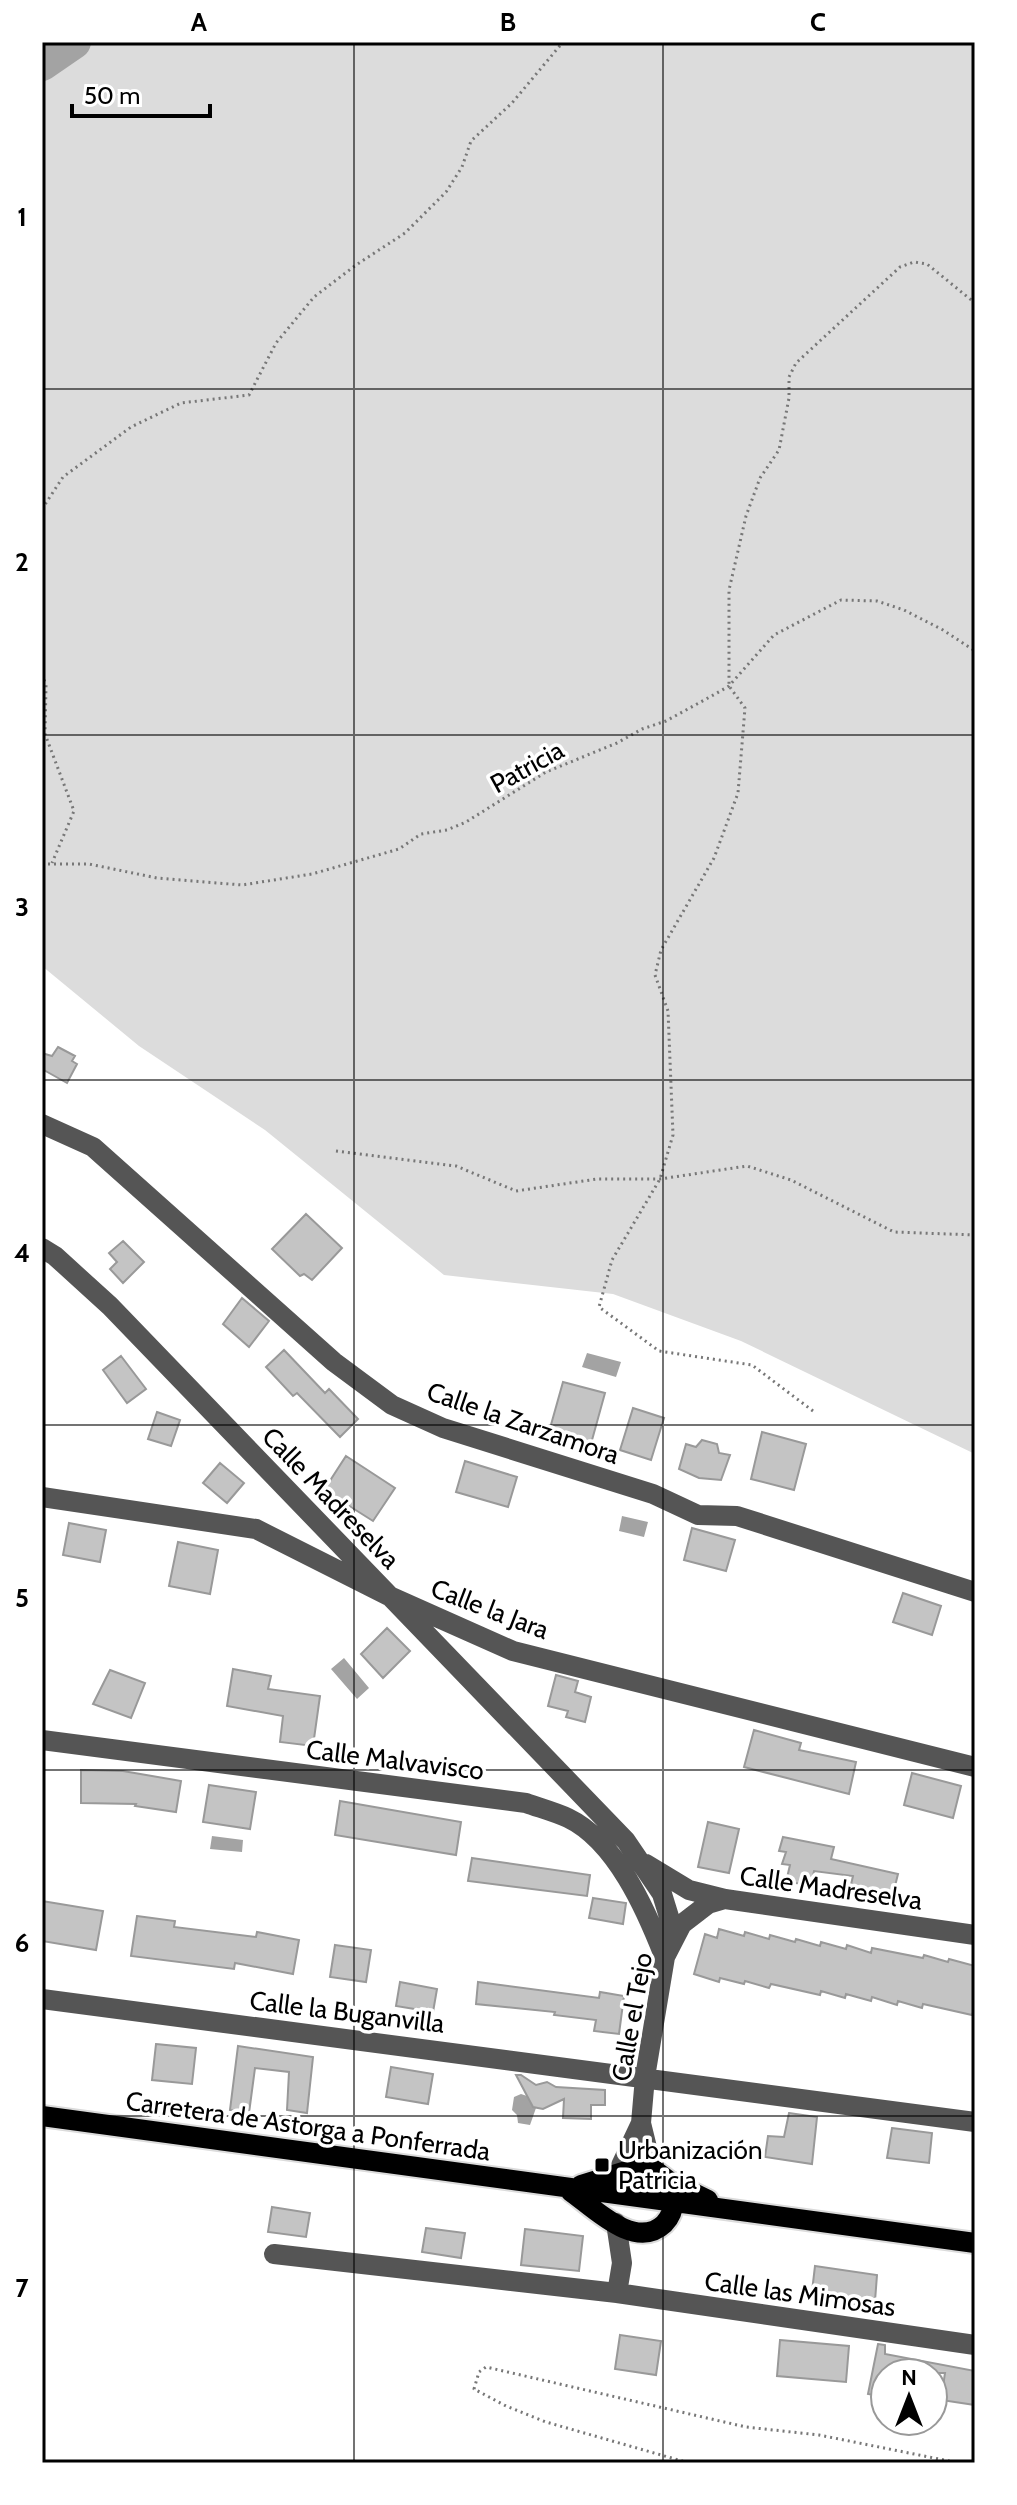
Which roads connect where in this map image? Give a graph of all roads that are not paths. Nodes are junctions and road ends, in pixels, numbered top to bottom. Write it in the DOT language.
graph roads {
  1 [pos="42,1124"];
  2 [pos="42,1248"];
  3 [pos="42,1497"];
  4 [pos="975,1592"];
  5 [pos="387,1595"];
  6 [pos="42,1740"];
  7 [pos="975,1767"];
  8 [pos="641,1861"];
  9 [pos="725,1899"];
  10 [pos="975,1935"];
  11 [pos="665,1957"];
  12 [pos="42,1999"];
  13 [pos="645,2077"];
  14 [pos="42,2116"];
  15 [pos="975,2122"];
  16 [pos="641,2123"];
  17 [pos="652,2168"];
  18 [pos="669,2181"];
  19 [pos="612,2184"];
  20 [pos="566,2188"];
  21 [pos="726,2209"];
  22 [pos="664,2218"];
  23 [pos="616,2223"];
  24 [pos="975,2243"];
  25 [pos="274,2254"];
  26 [pos="622,2263"];
  27 [pos="617,2293"];
  28 [pos="975,2345"];
  1 -- 4 [label="street, Calle la Zarzamora"];
  2 -- 5 [label="street, Calle Madreselva"];
  3 -- 5 [label="street, Calle la Jara"];
  5 -- 7 [label="street, Calle la Jara"];
  5 -- 8 [label="street, Calle Madreselva"];
  6 -- 11 [label="street, Calle Malvavisco"];
  8 -- 9 [label="street, Calle Madreselva"];
  8 -- 11 [label="street, Calle Madreselva"];
  9 -- 10 [label="street, Calle Madreselva"];
  9 -- 11 [label="street, Calle el Tejo"];
  11 -- 13 [label="street, Calle el Tejo"];
  12 -- 13 [label="street, Calle la Buganvilla"];
  13 -- 15 [label="street, Calle la Buganvilla"];
  13 -- 16 [label="street, Calle el Tejo"];
  14 -- 20 [label="main road, Carretera de Astorga a Ponferrada"];
  16 -- 17 [label="street"];
  16 -- 19 [label="street"];
  17 -- 18 [label="main road, Carretera de Astorga a Ponferrada"];
  17 -- 19 [label="main road, Carretera de Astorga a Ponferrada"];
  18 -- 21 [label="main road, Carretera de Astorga a Ponferrada"];
  18 -- 22 [label="main road"];
  19 -- 20 [label="main road, Carretera de Astorga a Ponferrada"];
  19 -- 22 [label="main road, Carretera de Astorga a Ponferrada"];
  19 -- 23 [label="main road"];
  20 -- 23 [label="main road, Carretera de Astorga a Ponferrada"];
  21 -- 22 [label="main road, Carretera de Astorga a Ponferrada"];
  21 -- 24 [label="main road, Carretera de Astorga a Ponferrada"];
  22 -- 23 [label="main road, Carretera de Astorga a Ponferrada"];
  22 -- 26 [label="street"];
  23 -- 26 [label="street"];
  25 -- 27 [label="street, Calle las Mimosas"];
  26 -- 27 [label="street"];
  27 -- 28 [label="street, Calle las Mimosas"];
}
